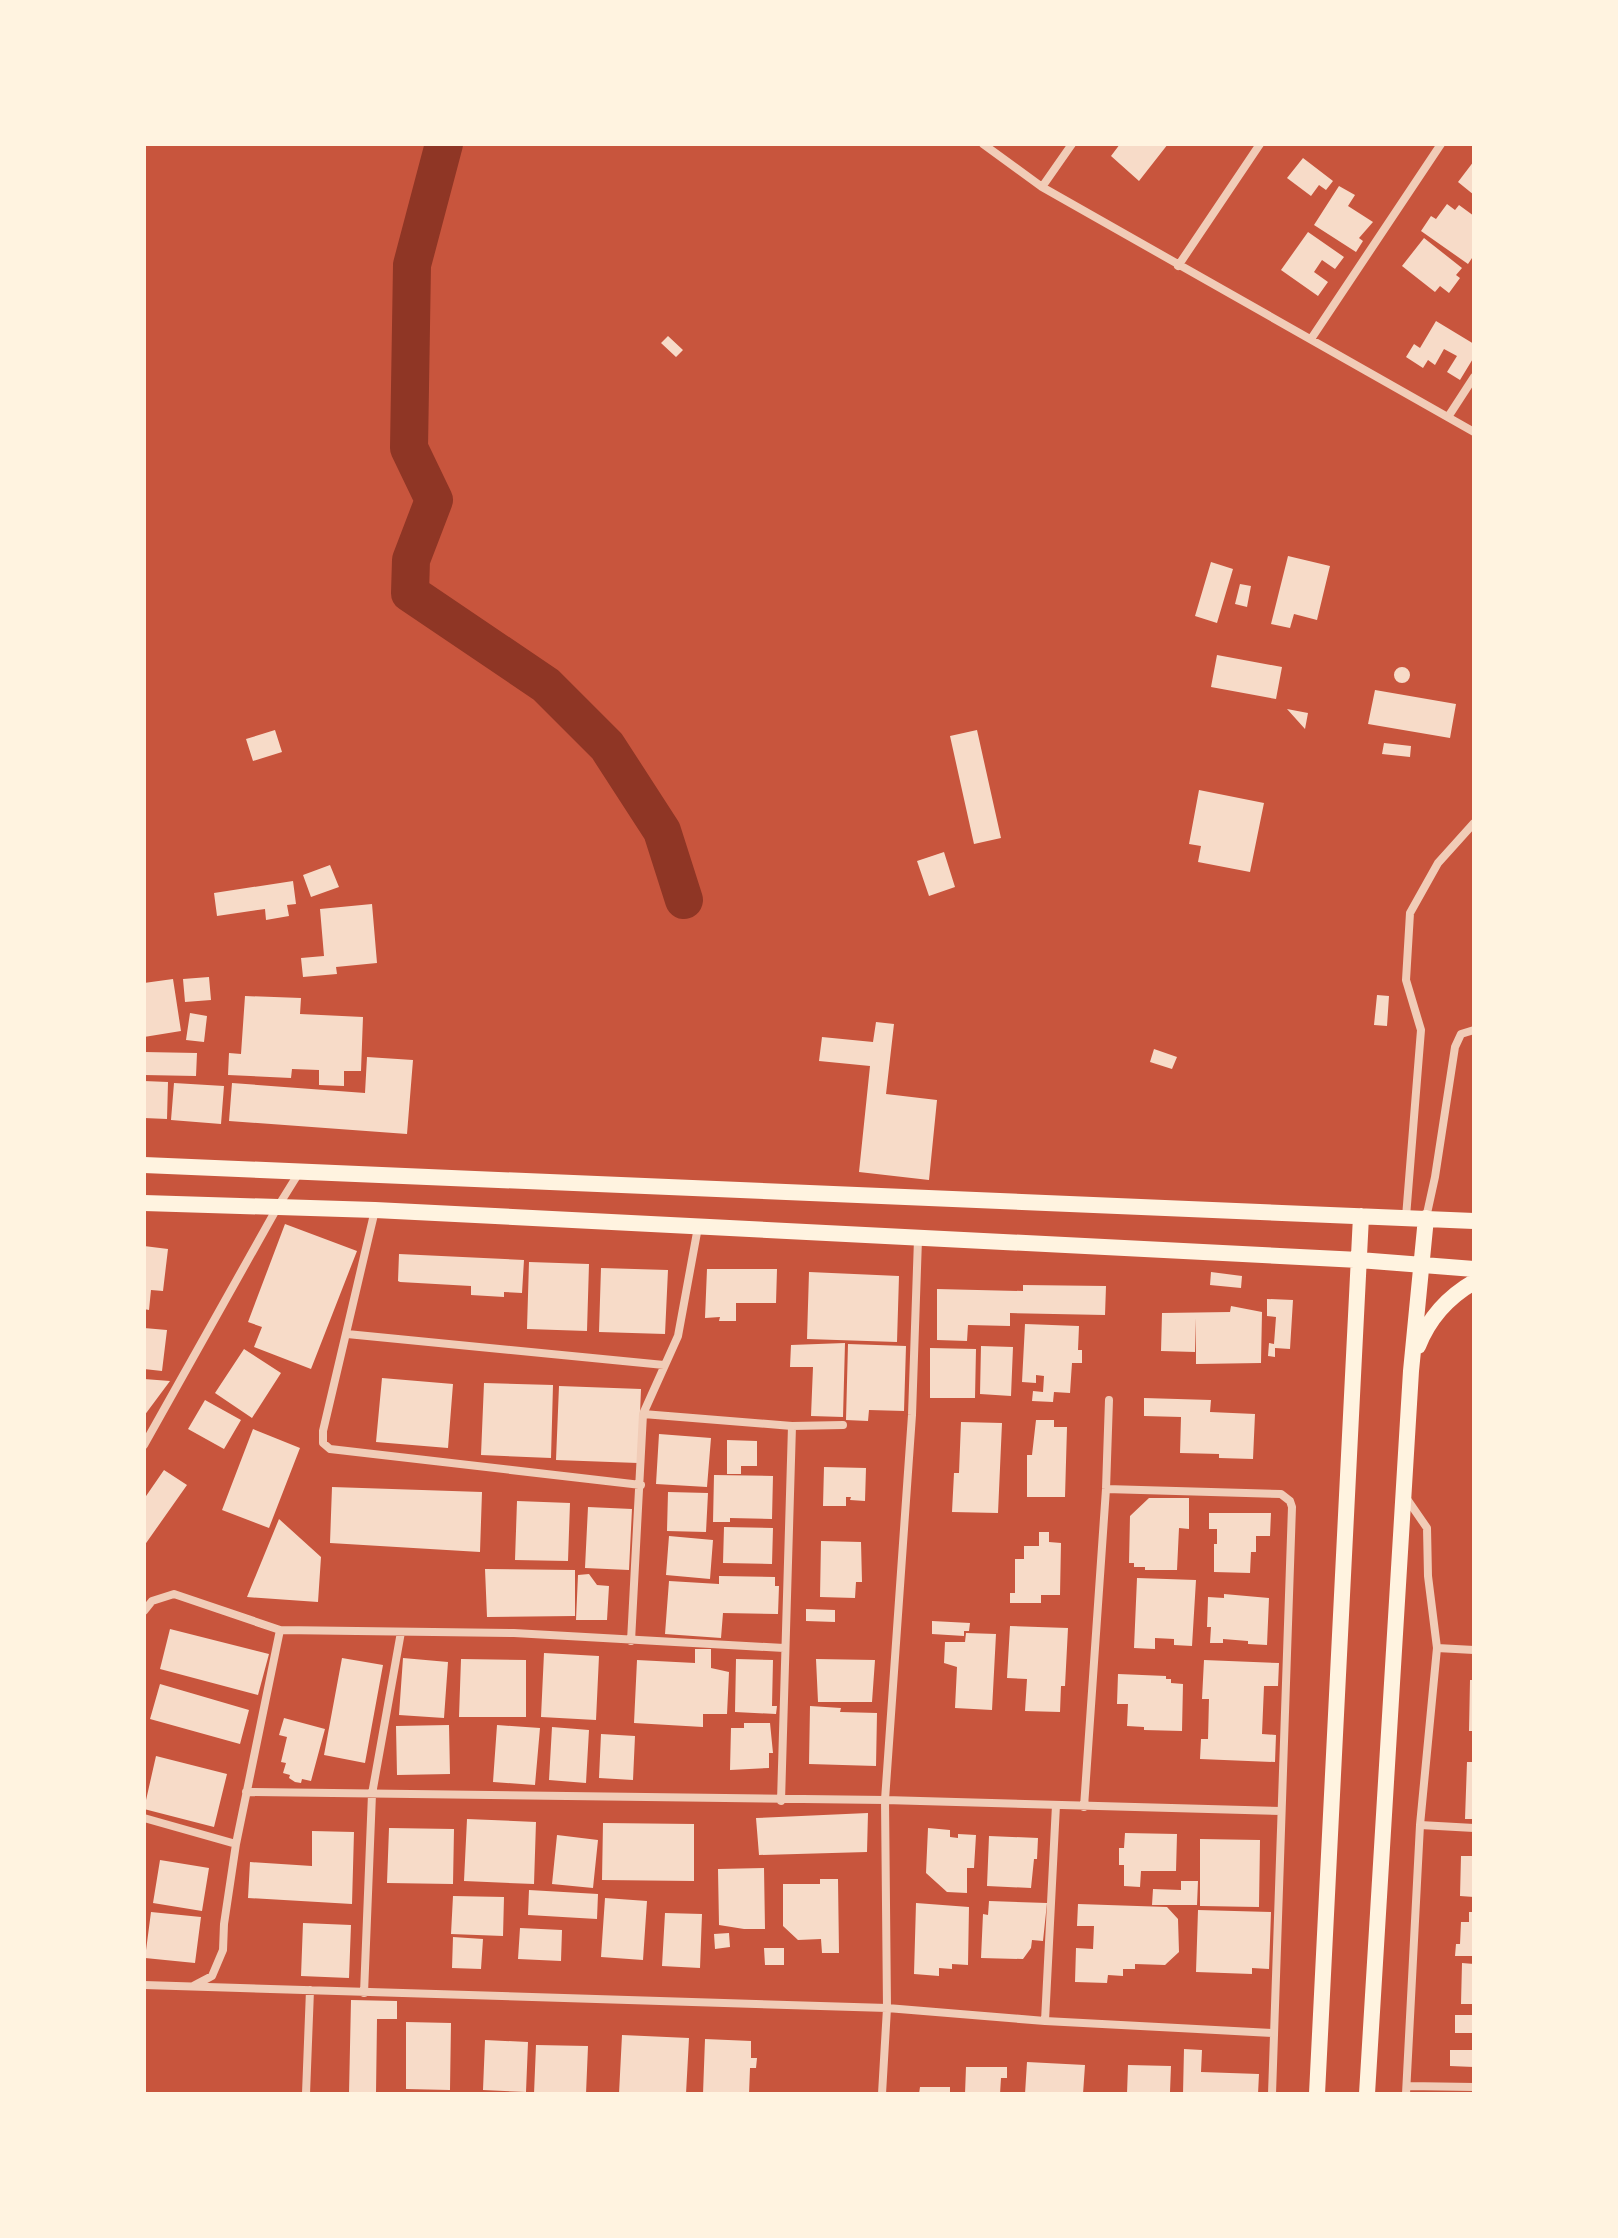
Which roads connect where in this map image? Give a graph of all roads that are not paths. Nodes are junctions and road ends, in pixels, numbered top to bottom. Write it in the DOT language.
graph roads {
  1 [pos="983,144"];
  2 [pos="1072,144"];
  3 [pos="1260,144"];
  4 [pos="1441,144"];
  5 [pos="1042,187"];
  6 [pos="1178,266"];
  7 [pos="1311,339"];
  8 [pos="1474,377"];
  9 [pos="1448,417"];
  10 [pos="1474,432"];
  11 [pos="1474,823"];
  12 [pos="1474,1030"];
  13 [pos="144,1165"];
  14 [pos="301,1171"];
  15 [pos="144,1203"];
  16 [pos="277,1208"];
  17 [pos="375,1210"];
  18 [pos="1361,1216"];
  19 [pos="1406,1217"];
  20 [pos="1426,1218"];
  21 [pos="1474,1221"];
  22 [pos="698,1227"];
  23 [pos="918,1239"];
  24 [pos="1359,1260"];
  25 [pos="1420,1265"];
  26 [pos="1474,1269"];
  27 [pos="1474,1282"];
  28 [pos="347,1334"];
  29 [pos="664,1365"];
  30 [pos="1411,1371"];
  31 [pos="1109,1400"];
  32 [pos="643,1414"];
  33 [pos="843,1425"];
  34 [pos="792,1426"];
  35 [pos="144,1445"];
  36 [pos="641,1485"];
  37 [pos="1106,1489"];
  38 [pos="1405,1496"];
  39 [pos="144,1611"];
  40 [pos="280,1630"];
  41 [pos="401,1632"];
  42 [pos="631,1641"];
  43 [pos="784,1648"];
  44 [pos="1437,1648"];
  45 [pos="1474,1650"];
  46 [pos="246,1792"];
  47 [pos="372,1794"];
  48 [pos="885,1800"];
  49 [pos="781,1801"];
  50 [pos="1056,1805"];
  51 [pos="1084,1807"];
  52 [pos="1281,1811"];
  53 [pos="144,1818"];
  54 [pos="1420,1825"];
  55 [pos="1474,1828"];
  56 [pos="236,1844"];
  57 [pos="144,1985"];
  58 [pos="192,1987"];
  59 [pos="310,1990"];
  60 [pos="364,1993"];
  61 [pos="887,2008"];
  62 [pos="1045,2021"];
  63 [pos="1274,2033"];
  64 [pos="1474,2087"];
  65 [pos="1407,2090"];
  66 [pos="306,2094"];
  67 [pos="882,2094"];
  68 [pos="1272,2094"];
  69 [pos="1317,2094"];
  70 [pos="1367,2094"];
  1 -- 5 [label="street"];
  2 -- 5 [label="street"];
  3 -- 6 [label="street"];
  4 -- 7 [label="street"];
  5 -- 6 [label="street"];
  6 -- 7 [label="street"];
  7 -- 9 [label="street"];
  8 -- 9 [label="street"];
  9 -- 10 [label="street"];
  11 -- 19 [label="street"];
  12 -- 20 [label="street"];
  13 -- 14 [label="main road"];
  14 -- 16 [label="street"];
  14 -- 18 [label="main road"];
  15 -- 16 [label="main road"];
  16 -- 17 [label="main road"];
  16 -- 35 [label="street"];
  17 -- 22 [label="main road"];
  17 -- 28 [label="street"];
  18 -- 19 [label="main road"];
  18 -- 24 [label="main road"];
  19 -- 20 [label="main road"];
  20 -- 21 [label="main road"];
  20 -- 25 [label="main road"];
  22 -- 23 [label="main road"];
  22 -- 29 [label="street"];
  23 -- 24 [label="main road"];
  23 -- 48 [label="street"];
  24 -- 25 [label="main road"];
  24 -- 69 [label="main road"];
  25 -- 26 [label="main road"];
  25 -- 30 [label="main road"];
  27 -- 30 [label="main road"];
  28 -- 29 [label="street"];
  28 -- 36 [label="street"];
  29 -- 32 [label="street"];
  30 -- 38 [label="main road"];
  31 -- 37 [label="street"];
  32 -- 34 [label="street"];
  32 -- 36 [label="street"];
  33 -- 34 [label="street"];
  34 -- 43 [label="street"];
  36 -- 42 [label="street"];
  37 -- 51 [label="street"];
  37 -- 52 [label="street"];
  38 -- 44 [label="street"];
  38 -- 70 [label="main road"];
  39 -- 40 [label="street"];
  40 -- 41 [label="street"];
  40 -- 46 [label="street"];
  41 -- 42 [label="street"];
  41 -- 47 [label="street"];
  42 -- 43 [label="street"];
  43 -- 49 [label="street"];
  44 -- 45 [label="street"];
  44 -- 54 [label="street"];
  46 -- 47 [label="street"];
  46 -- 56 [label="street"];
  47 -- 49 [label="street"];
  47 -- 60 [label="street"];
  48 -- 49 [label="street"];
  48 -- 50 [label="street"];
  48 -- 61 [label="street"];
  50 -- 51 [label="street"];
  50 -- 62 [label="street"];
  51 -- 52 [label="street"];
  52 -- 63 [label="street"];
  53 -- 56 [label="street"];
  54 -- 55 [label="street"];
  54 -- 65 [label="street"];
  56 -- 58 [label="street"];
  57 -- 58 [label="street"];
  58 -- 59 [label="street"];
  59 -- 60 [label="street"];
  59 -- 66 [label="street"];
  60 -- 61 [label="street"];
  61 -- 62 [label="street"];
  61 -- 67 [label="street"];
  62 -- 63 [label="street"];
  63 -- 68 [label="street"];
  64 -- 65 [label="street"];
}
